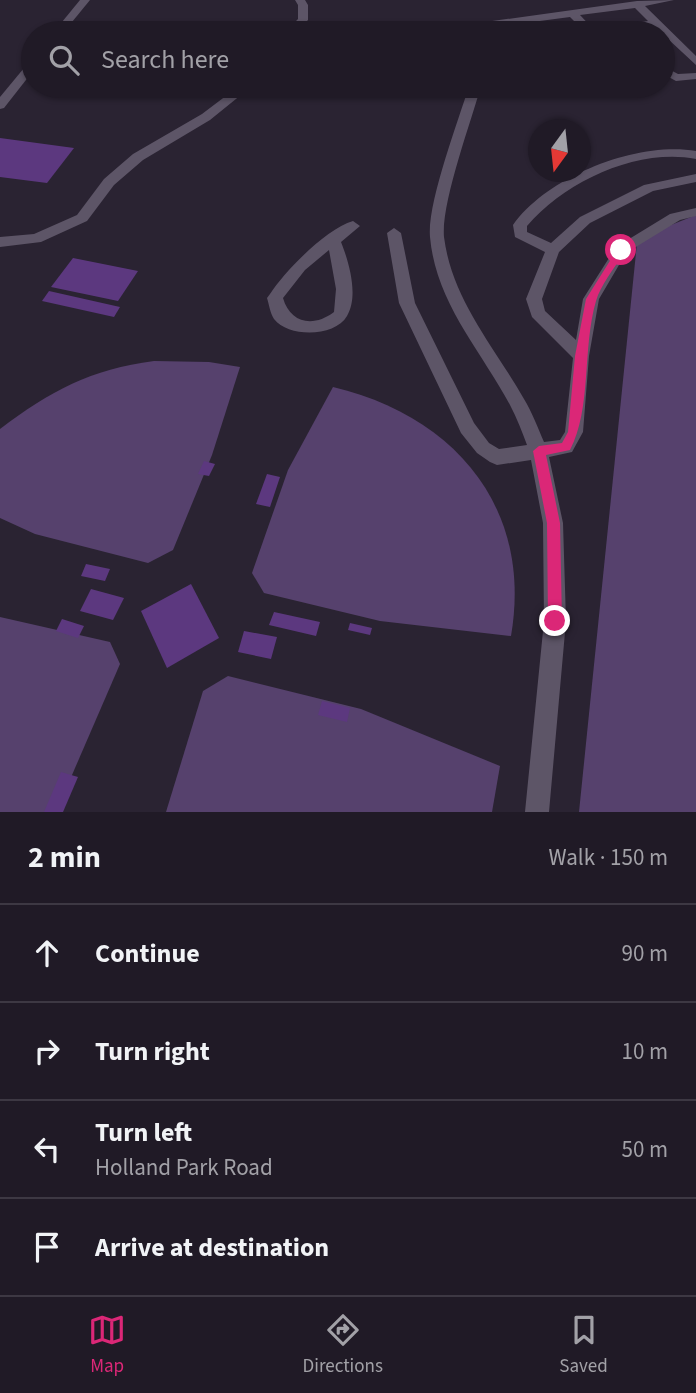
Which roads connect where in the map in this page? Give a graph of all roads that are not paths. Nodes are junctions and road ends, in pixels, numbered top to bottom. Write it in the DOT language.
graph roads {
  1 [pos="85,0"];
  2 [pos="300,0"];
  3 [pos="664,0"];
  4 [pos="637,4"];
  5 [pos="572,13"];
  6 [pos="68,21"];
  7 [pos="302,21"];
  8 [pos="518,21"];
  9 [pos="580,21"];
  10 [pos="654,21"];
  11 [pos="675,42"];
  12 [pos="696,62"];
  13 [pos="696,76"];
  14 [pos="675,77"];
  15 [pos="21,80"];
  16 [pos="21,87"];
  17 [pos="15,88"];
  18 [pos="231,98"];
  19 [pos="472,98"];
  20 [pos="0,105"];
  21 [pos="696,155"];
  22 [pos="696,178"];
  23 [pos="696,212"];
  24 [pos="353,226"];
  25 [pos="394,233"];
  26 [pos="333,241"];
  27 [pos="0,242"];
  28 [pos="553,250"];
  29 [pos="581,356"];
  30 [pos="539,451"];
  31 [pos="543,810"];
  1 -- 6 [label="street"];
  2 -- 7 [label="street"];
  3 -- 4 [label="street"];
  4 -- 5 [label="street"];
  4 -- 10 [label="street"];
  5 -- 8 [label="street"];
  5 -- 9 [label="street"];
  11 -- 12 [label="street"];
  13 -- 14 [label="street"];
  15 -- 17 [label="street"];
  16 -- 17 [label="street"];
  17 -- 20 [label="street"];
  18 -- 27 [label="street"];
  19 -- 30 [label="street"];
  21 -- 28 [label="street"];
  22 -- 28 [label="street"];
  23 -- 29 [label="street"];
  24 -- 26 [label="street"];
  25 -- 30 [label="street"];
  26 -- 26 [label="street"];
  28 -- 29 [label="street"];
  29 -- 30 [label="street"];
  30 -- 31 [label="street"];
}
